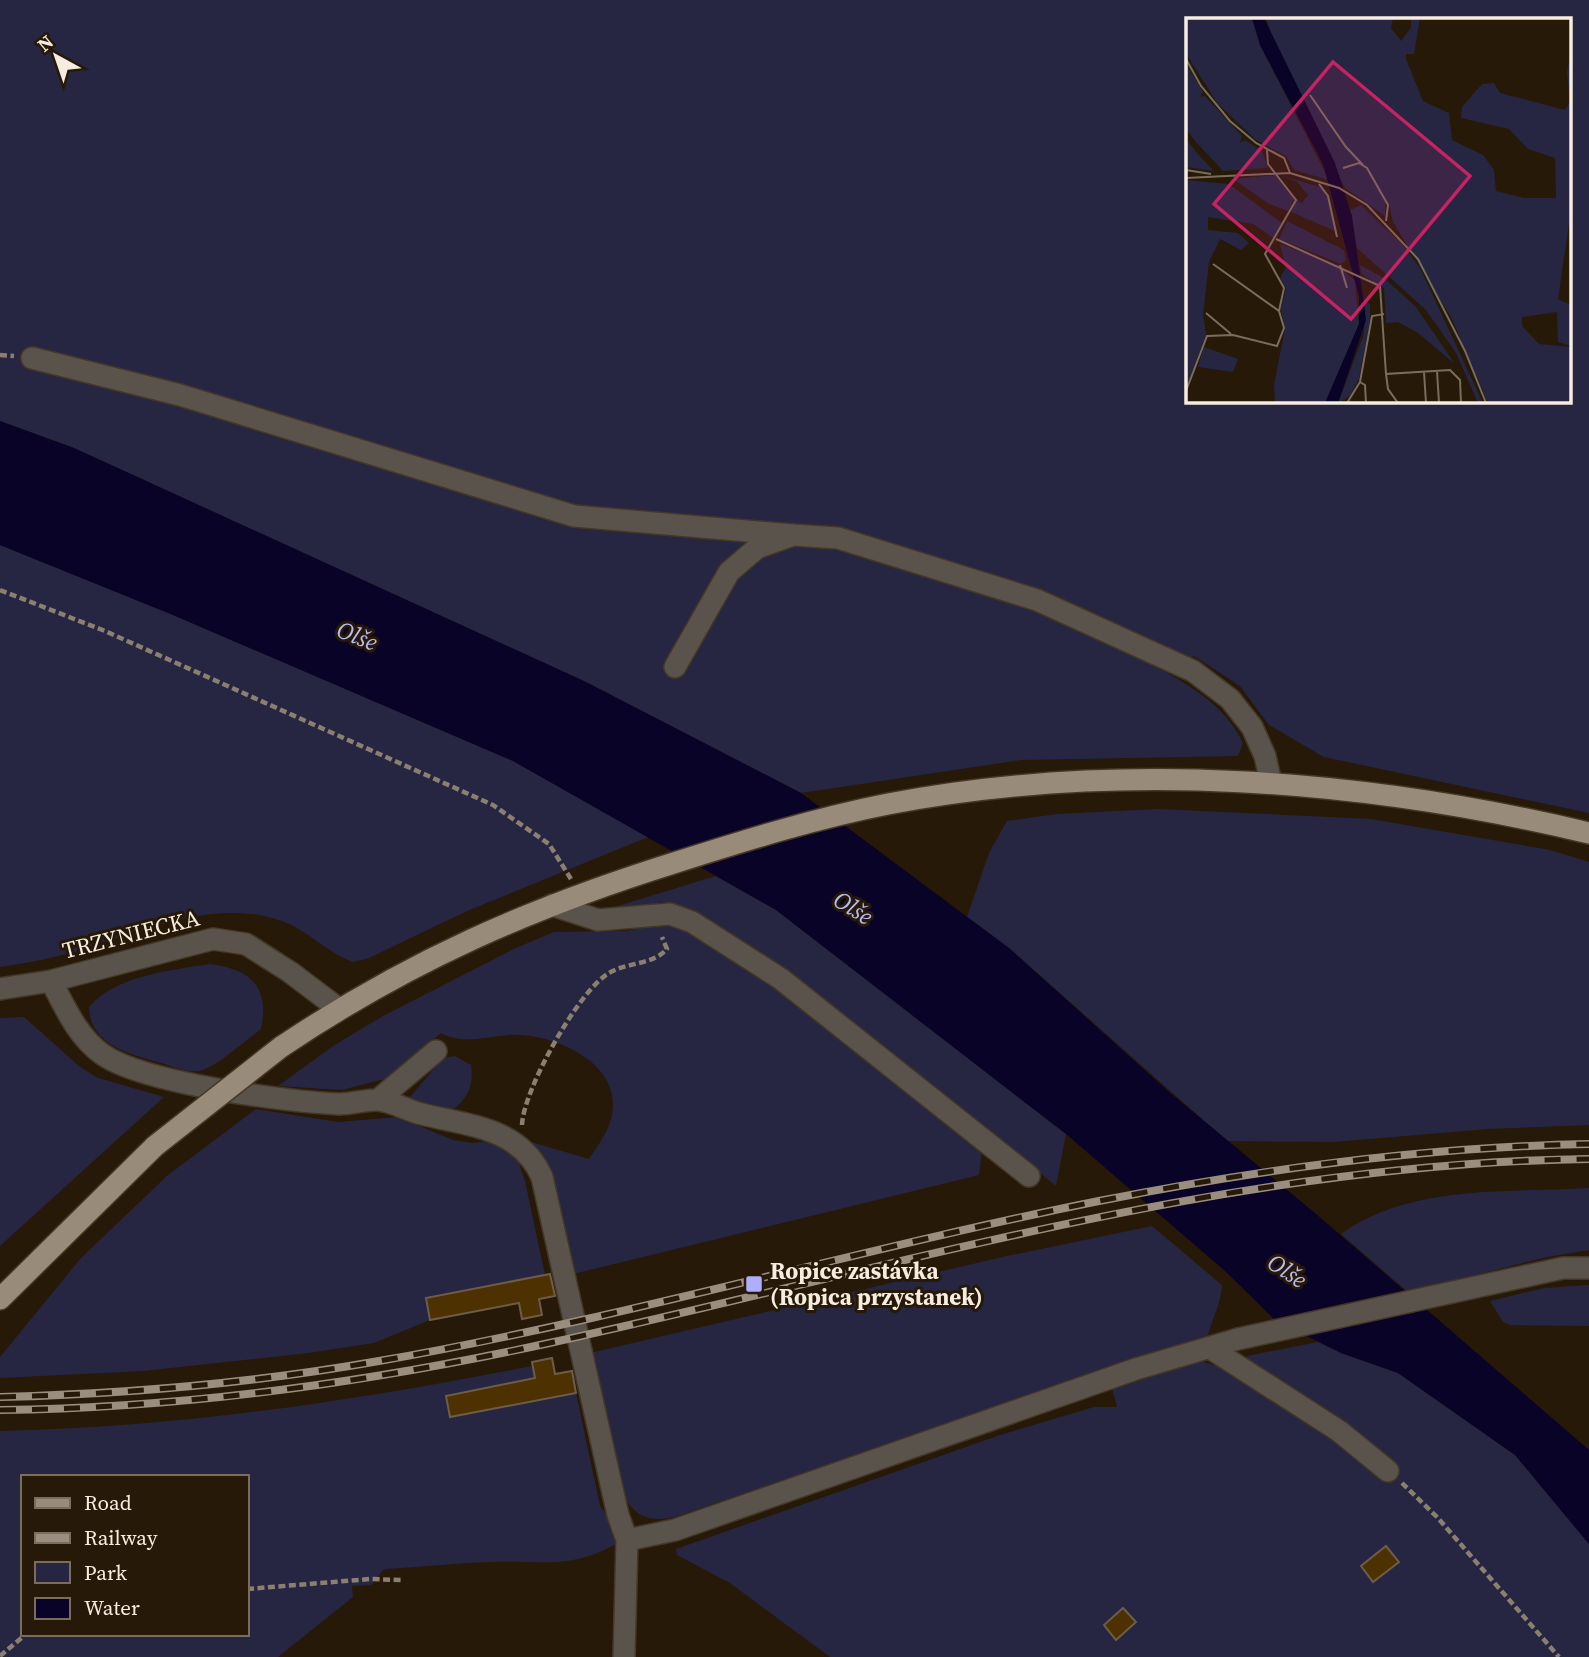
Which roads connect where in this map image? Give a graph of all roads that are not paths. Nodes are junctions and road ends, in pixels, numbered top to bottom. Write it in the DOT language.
graph roads {
  1 [pos="32,358"];
  2 [pos="793,535"];
  3 [pos="675,667"];
  4 [pos="1271,783"];
  5 [pos="1589,833"];
  6 [pos="552,905"];
  7 [pos="51,981"];
  8 [pos="0,989"];
  9 [pos="338,1009"];
  10 [pos="436,1051"];
  11 [pos="379,1100"];
  12 [pos="1029,1176"];
  13 [pos="1589,1268"];
  14 [pos="0,1300"];
  15 [pos="1210,1348"];
  16 [pos="1388,1471"];
  17 [pos="627,1540"];
  18 [pos="624,1657"];
  1 -- 2 [label="street"];
  2 -- 3 [label="street"];
  2 -- 4 [label="street"];
  4 -- 5 [label="main road"];
  4 -- 6 [label="main road"];
  6 -- 9 [label="main road"];
  6 -- 12 [label="street"];
  7 -- 8 [label="street, TRZYNIECKA"];
  7 -- 9 [label="street, TRZYNIECKA"];
  7 -- 11 [label="street"];
  9 -- 14 [label="main road, bridge"];
  10 -- 11 [label="street"];
  11 -- 17 [label="street"];
  13 -- 15 [label="street"];
  15 -- 16 [label="street"];
  15 -- 17 [label="street"];
  17 -- 18 [label="street"];
}
